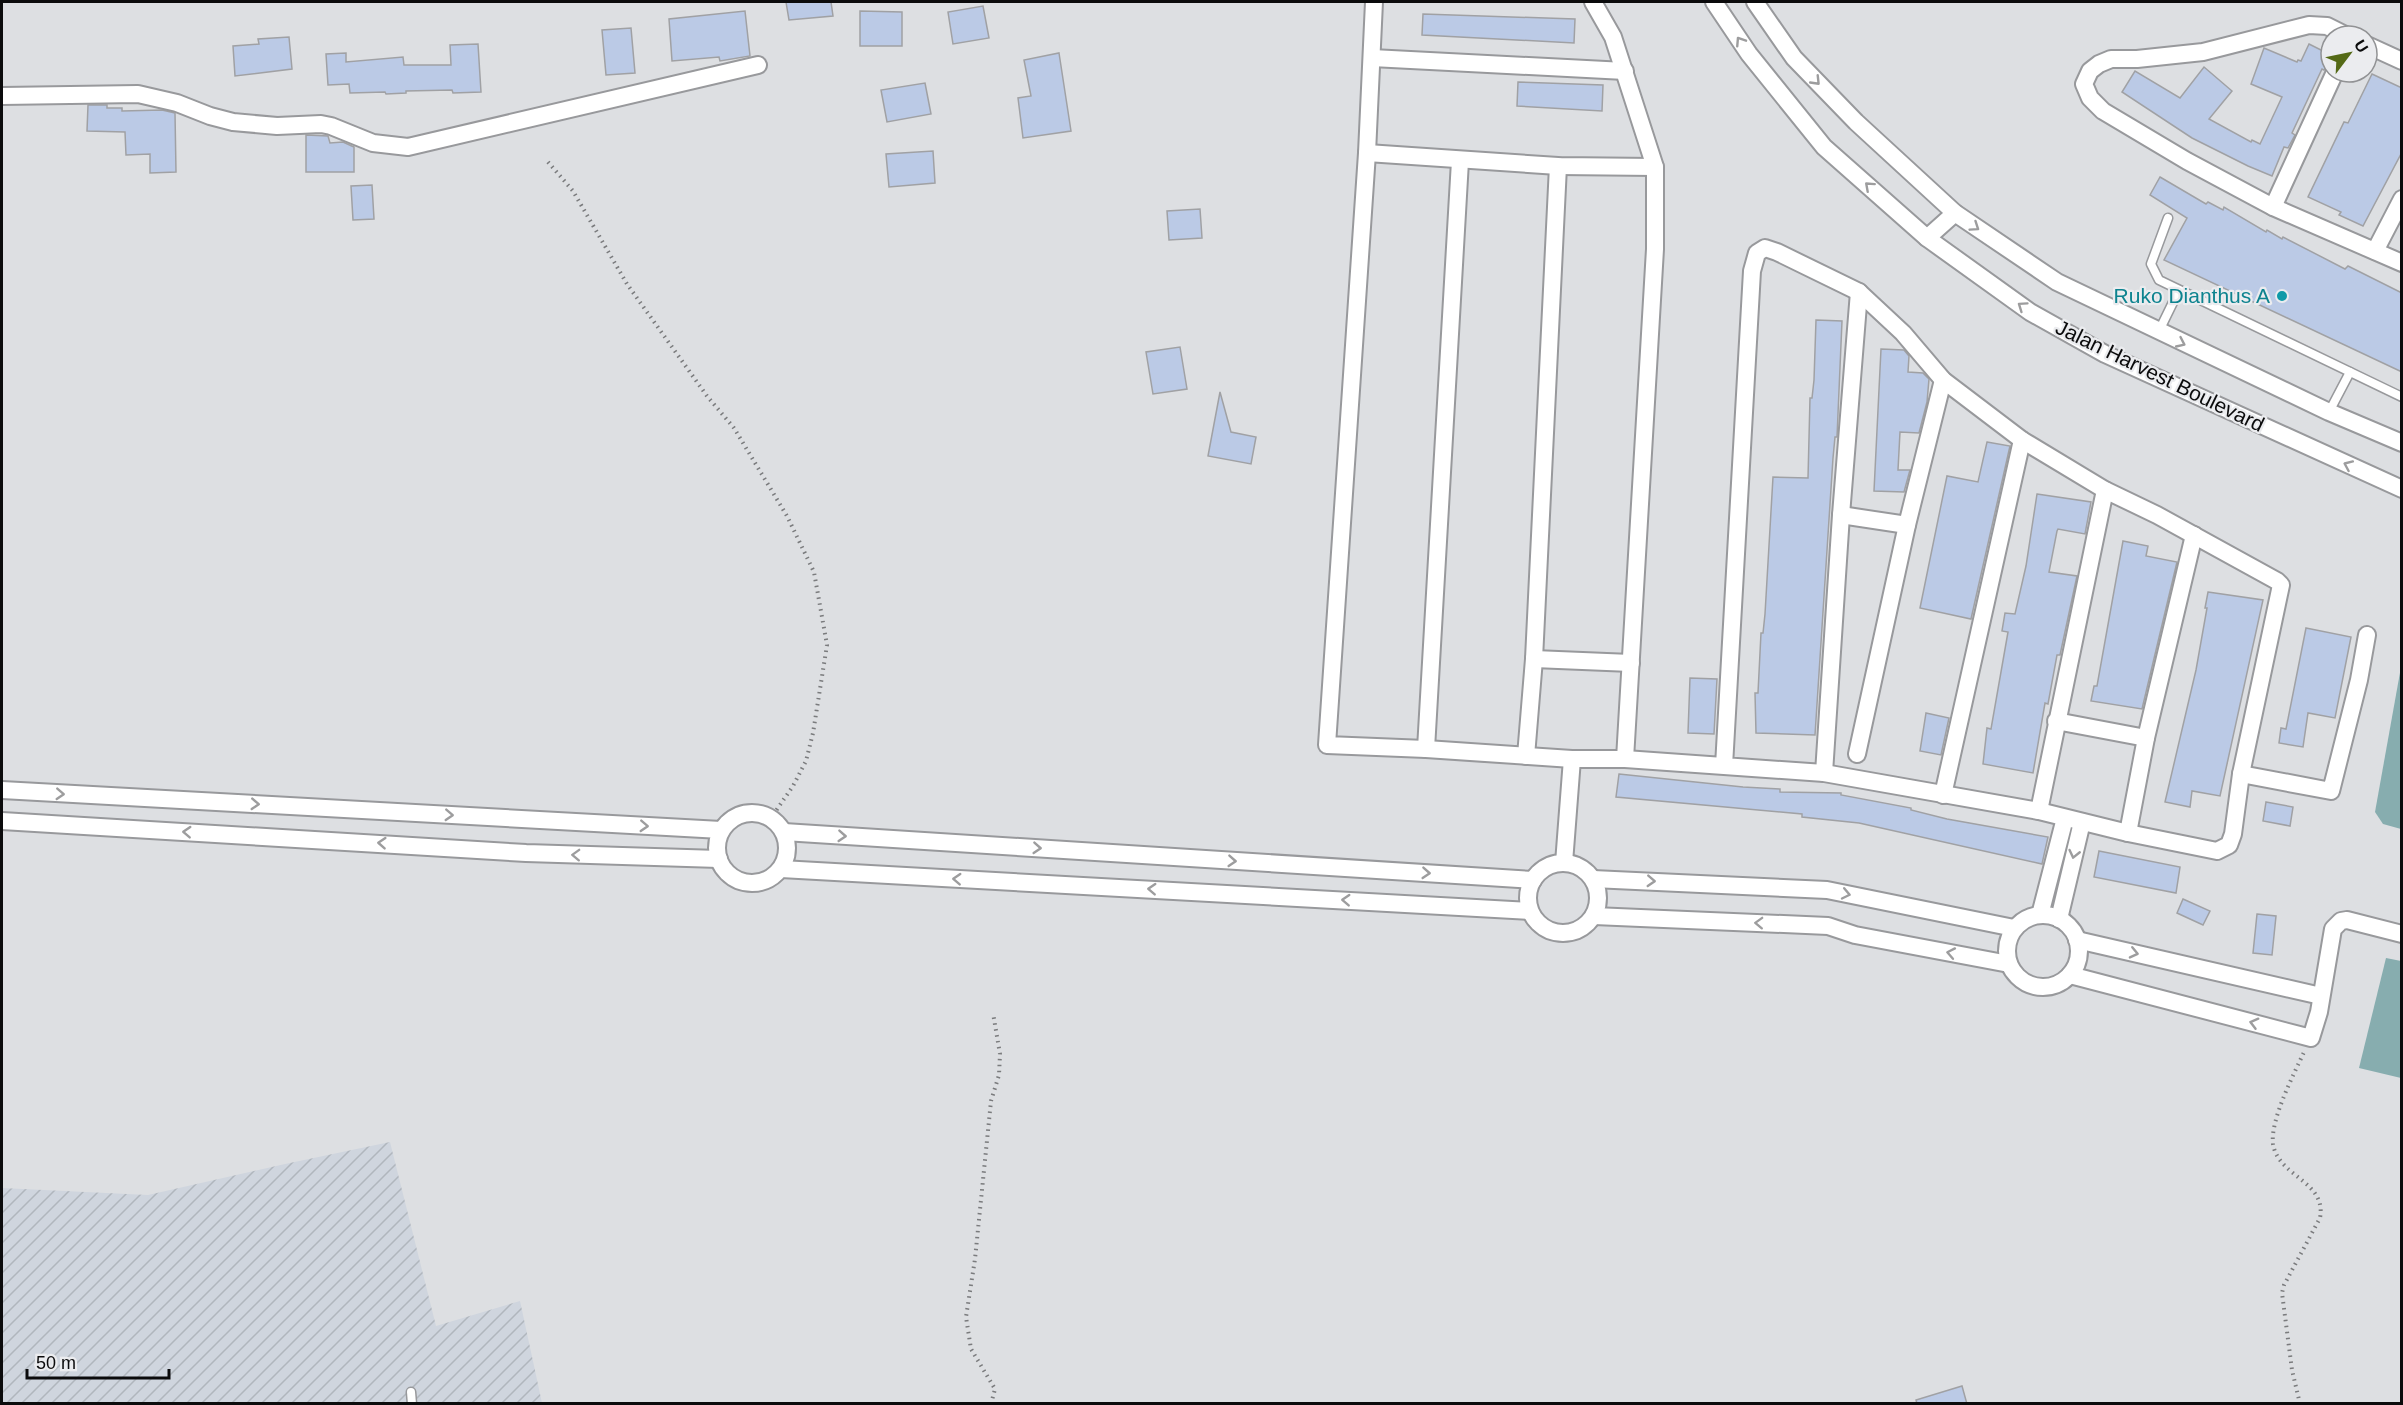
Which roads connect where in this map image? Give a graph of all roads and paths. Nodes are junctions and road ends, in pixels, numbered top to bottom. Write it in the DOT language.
graph roads {
  1 [pos="1374,2"];
  2 [pos="1593,2"];
  3 [pos="1714,2"];
  4 [pos="1755,2"];
  5 [pos="2319,26"];
  6 [pos="2379,50"];
  7 [pos="1372,58"];
  8 [pos="2402,61"];
  9 [pos="758,65"];
  10 [pos="1625,71"];
  11 [pos="2329,84"];
  12 [pos="2,96"];
  13 [pos="1366,153"];
  14 [pos="1460,161"];
  15 [pos="548,162"];
  16 [pos="1558,166"];
  17 [pos="1655,167"];
  18 [pos="2402,199"];
  19 [pos="2272,207"];
  20 [pos="1955,213"];
  21 [pos="2168,219"];
  22 [pos="1927,238"];
  23 [pos="2375,251"];
  24 [pos="2402,263"];
  25 [pos="2178,290"];
  26 [pos="1859,292"];
  27 [pos="2158,333"];
  28 [pos="2350,372"];
  29 [pos="1943,380"];
  30 [pos="2402,397"];
  31 [pos="2329,412"];
  32 [pos="2022,440"];
  33 [pos="2402,443"];
  34 [pos="2402,489"];
  35 [pos="2105,490"];
  36 [pos="1841,515"];
  37 [pos="1907,525"];
  38 [pos="2194,535"];
  39 [pos="2367,635"];
  40 [pos="1534,659"];
  41 [pos="1631,663"];
  42 [pos="2056,721"];
  43 [pos="2146,738"];
  44 [pos="1426,749"];
  45 [pos="1857,754"];
  46 [pos="1526,756"];
  47 [pos="1572,759"];
  48 [pos="1625,759"];
  49 [pos="1724,766"];
  50 [pos="1824,773"];
  51 [pos="2241,774"];
  52 [pos="2,790"];
  53 [pos="1943,795"];
  54 [pos="2039,811"];
  55 [pos="771,818"];
  56 [pos="2065,818"];
  57 [pos="2,821"];
  58 [pos="2082,822"];
  59 [pos="721,830"];
  60 [pos="784,832"];
  61 [pos="2128,833"];
  62 [pos="719,859"];
  63 [pos="1564,863"];
  64 [pos="781,869"];
  65 [pos="1593,879"];
  66 [pos="1533,880"];
  67 [pos="1530,910"];
  68 [pos="2040,915"];
  69 [pos="1594,916"];
  70 [pos="2060,919"];
  71 [pos="2014,928"];
  72 [pos="2402,934"];
  73 [pos="2077,940"];
  74 [pos="2009,964"];
  75 [pos="2070,975"];
  76 [pos="2321,996"];
  77 [pos="993,1013"];
  78 [pos="2311,1038"];
  79 [pos="411,1392"];
  80 [pos="412,1404"];
  81 [pos="991,1404"];
  82 [pos="2300,1404"];
  1 -- 7 [label="street"];
  2 -- 10 [label="street"];
  22 -- 3 [label="street, Jalan Harvest Boulevard, one-way"];
  4 -- 20 [label="street, Jalan Harvest Boulevard, one-way"];
  5 -- 19 [label="street"];
  6 -- 8 [label="street"];
  7 -- 10 [label="street"];
  7 -- 13 [label="street"];
  9 -- 12 [label="street"];
  10 -- 17 [label="street"];
  11 -- 19 [label="street"];
  13 -- 14 [label="street"];
  13 -- 44 [label="street"];
  14 -- 16 [label="street"];
  14 -- 44 [label="street"];
  15 -- 55 [label="path"];
  16 -- 17 [label="street"];
  16 -- 40 [label="street"];
  17 -- 41 [label="street"];
  18 -- 23 [label="street"];
  19 -- 23 [label="street"];
  20 -- 22 [label="street"];
  20 -- 27 [label="street, Jalan Harvest Boulevard, one-way"];
  21 -- 25 [label="lane"];
  34 -- 22 [label="street, Jalan Harvest Boulevard, one-way"];
  23 -- 24 [label="street"];
  25 -- 27 [label="lane"];
  25 -- 28 [label="lane"];
  26 -- 29 [label="street"];
  26 -- 36 [label="street"];
  26 -- 49 [label="street"];
  27 -- 31 [label="street, Jalan Harvest Boulevard, one-way"];
  28 -- 30 [label="lane"];
  28 -- 31 [label="lane"];
  29 -- 32 [label="street"];
  29 -- 37 [label="street"];
  31 -- 33 [label="street, Jalan Harvest Boulevard"];
  32 -- 35 [label="street"];
  32 -- 53 [label="street"];
  35 -- 38 [label="street"];
  35 -- 42 [label="street"];
  36 -- 37 [label="street"];
  36 -- 50 [label="street"];
  37 -- 45 [label="street"];
  38 -- 43 [label="street"];
  38 -- 51 [label="street"];
  39 -- 51 [label="street"];
  40 -- 41 [label="street"];
  40 -- 46 [label="street"];
  41 -- 48 [label="street"];
  42 -- 43 [label="street"];
  42 -- 54 [label="street"];
  43 -- 61 [label="street"];
  44 -- 46 [label="street"];
  46 -- 47 [label="street"];
  47 -- 48 [label="street"];
  47 -- 63 [label="street"];
  48 -- 49 [label="street"];
  49 -- 50 [label="street"];
  50 -- 53 [label="street"];
  51 -- 61 [label="street"];
  52 -- 59 [label="street, one-way"];
  53 -- 54 [label="street"];
  54 -- 56 [label="street"];
  55 -- 59 [label="street"];
  55 -- 60 [label="street"];
  56 -- 58 [label="street"];
  56 -- 68 [label="street"];
  62 -- 57 [label="street, one-way"];
  58 -- 61 [label="street"];
  58 -- 70 [label="street, one-way"];
  59 -- 62 [label="street"];
  60 -- 64 [label="street"];
  60 -- 66 [label="street, one-way"];
  62 -- 64 [label="street"];
  63 -- 65 [label="street"];
  63 -- 66 [label="street"];
  67 -- 64 [label="street, one-way"];
  65 -- 69 [label="street"];
  65 -- 71 [label="street, one-way"];
  66 -- 67 [label="street"];
  67 -- 69 [label="street"];
  68 -- 70 [label="street"];
  68 -- 71 [label="street"];
  74 -- 69 [label="street, one-way"];
  70 -- 73 [label="street"];
  71 -- 74 [label="street"];
  72 -- 76 [label="street"];
  73 -- 75 [label="street"];
  73 -- 76 [label="street, one-way"];
  74 -- 75 [label="street"];
  78 -- 75 [label="street, one-way"];
  76 -- 78 [label="street"];
  77 -- 81 [label="path"];
  78 -- 82 [label="path"];
  79 -- 80 [label="lane"];
}
